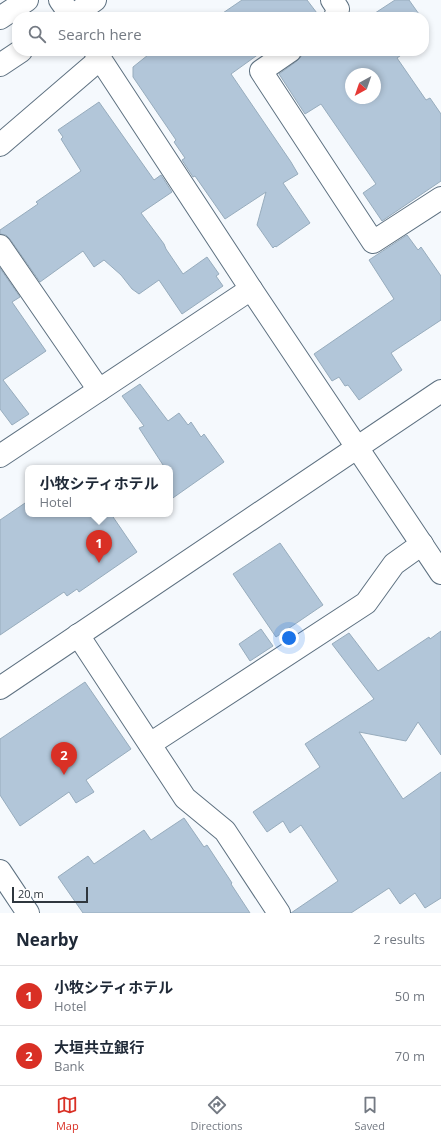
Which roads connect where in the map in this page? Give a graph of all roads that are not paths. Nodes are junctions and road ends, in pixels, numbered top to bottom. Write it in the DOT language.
graph roads {
  1 [pos="27,0"];
  2 [pos="60,0"];
  3 [pos="95,0"];
  4 [pos="332,0"];
  5 [pos="68,12"];
  6 [pos="78,12"];
  7 [pos="337,12"];
  8 [pos="0,18"];
  9 [pos="14,56"];
  10 [pos="97,56"];
  11 [pos="99,56"];
  12 [pos="283,56"];
  13 [pos="0,65"];
  14 [pos="0,145"];
  15 [pos="441,198"];
  16 [pos="0,246"];
  17 [pos="251,289"];
  18 [pos="100,390"];
  19 [pos="441,391"];
  20 [pos="357,447"];
  21 [pos="0,456"];
  22 [pos="422,544"];
  23 [pos="441,573"];
  24 [pos="78,635"];
  25 [pos="0,688"];
  26 [pos="150,744"];
  27 [pos="0,871"];
  28 [pos="28,913"];
  29 [pos="279,913"];
  1 -- 8 [label="street"];
  2 -- 5 [label="street"];
  3 -- 6 [label="street"];
  4 -- 7 [label="street"];
  9 -- 13 [label="street"];
  10 -- 14 [label="street"];
  11 -- 17 [label="street"];
  12 -- 15 [label="street"];
  16 -- 18 [label="street"];
  17 -- 18 [label="street"];
  17 -- 20 [label="street"];
  18 -- 21 [label="street"];
  19 -- 20 [label="street"];
  20 -- 22 [label="street"];
  20 -- 24 [label="street"];
  22 -- 23 [label="street"];
  22 -- 26 [label="street"];
  24 -- 25 [label="street"];
  24 -- 26 [label="street"];
  26 -- 29 [label="street"];
  27 -- 28 [label="street"];
}
